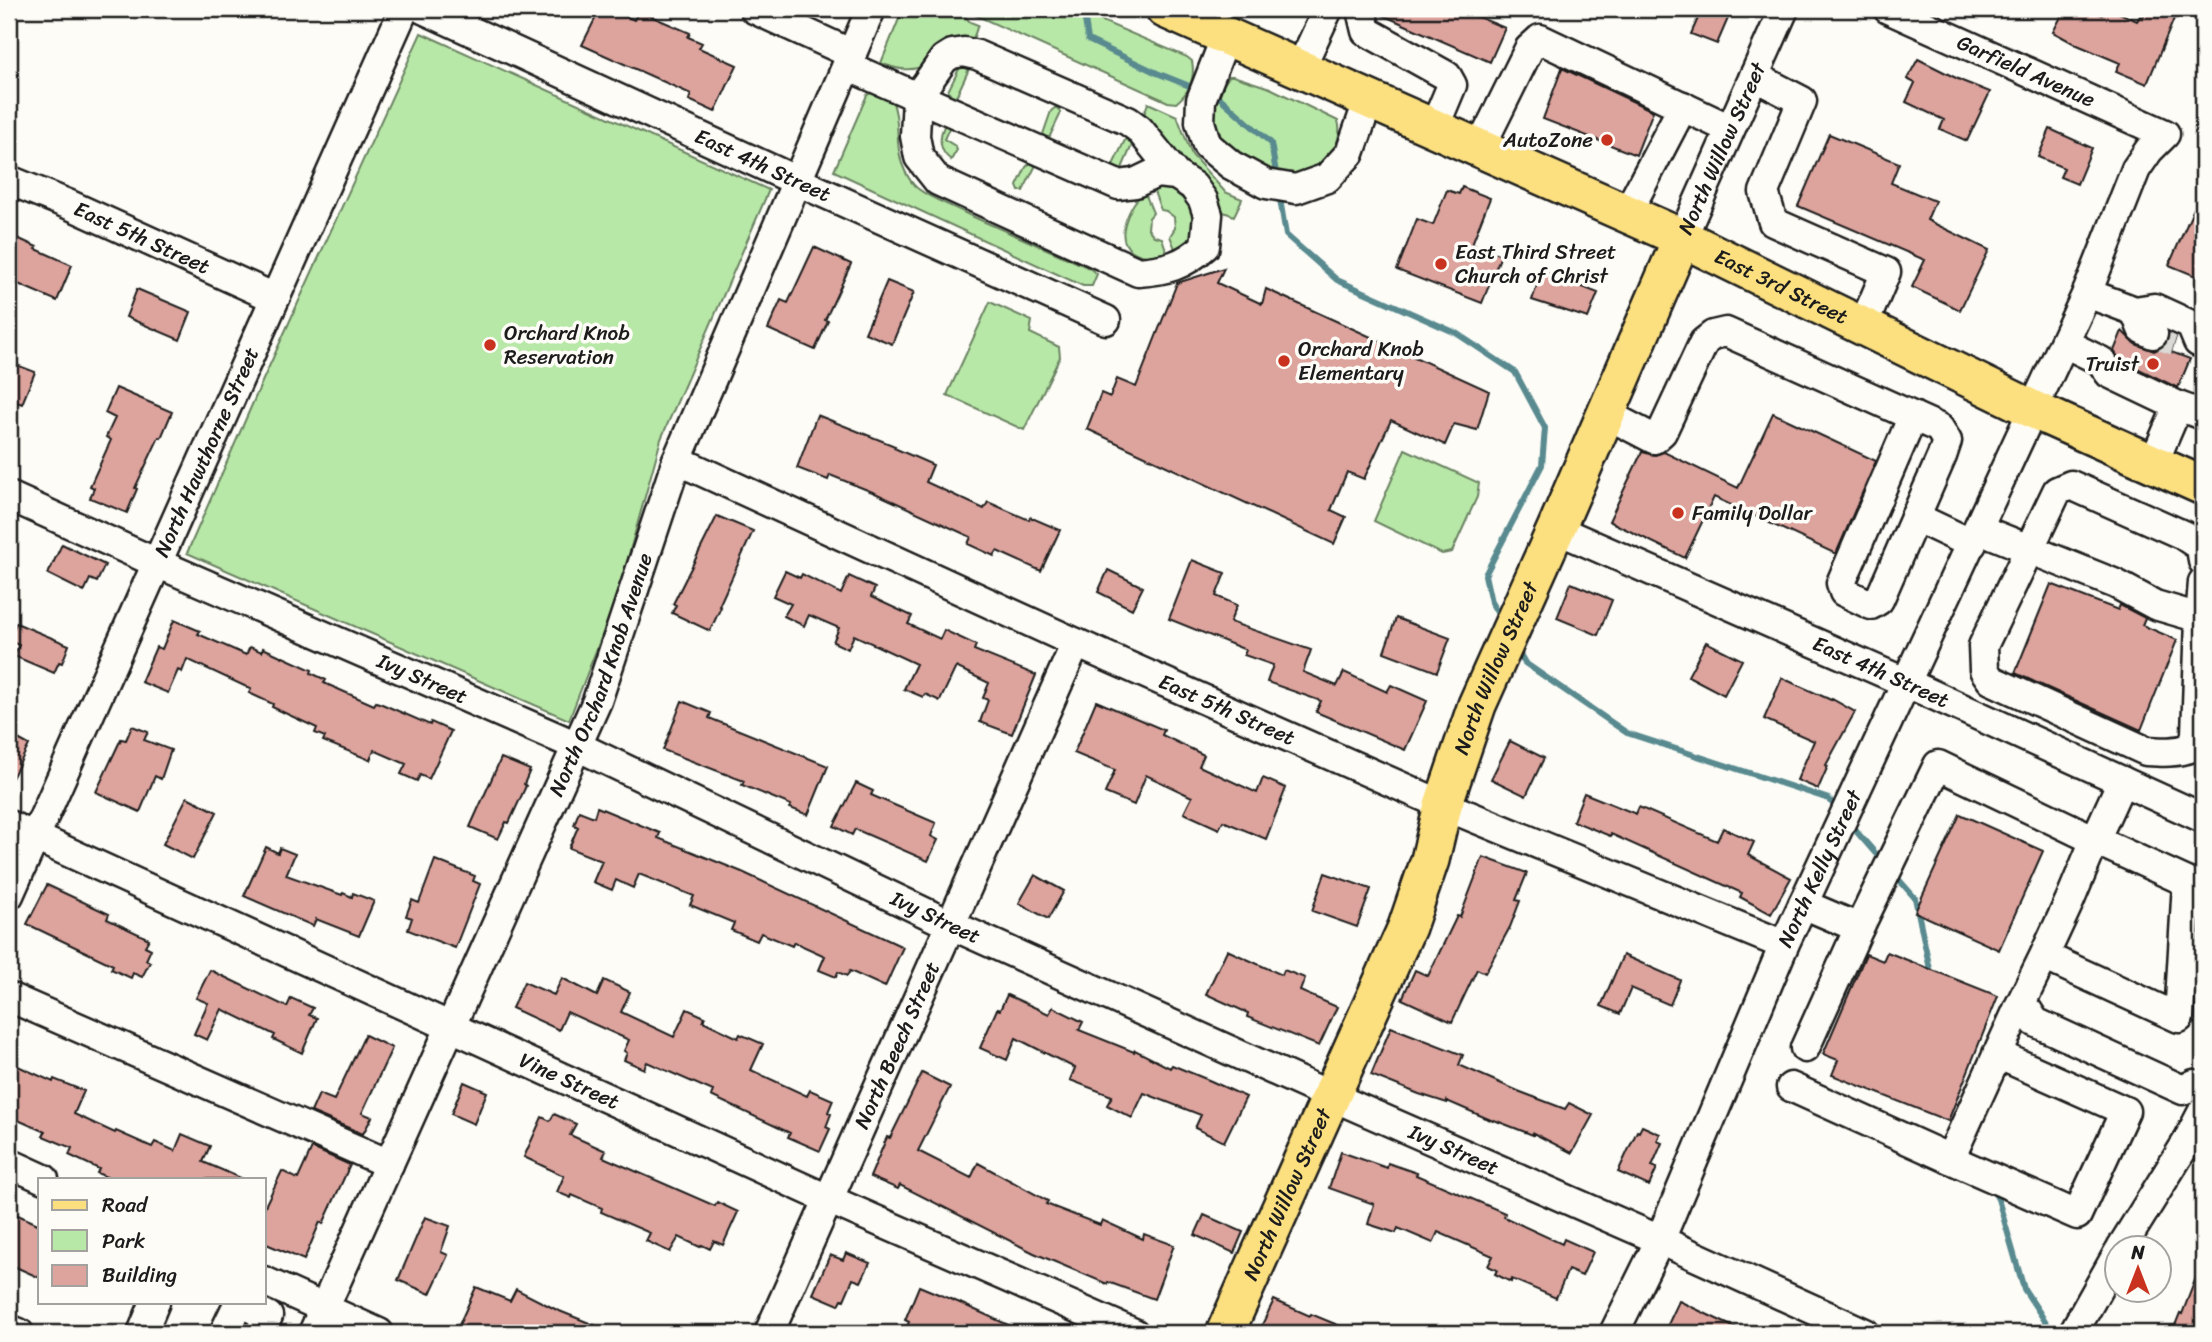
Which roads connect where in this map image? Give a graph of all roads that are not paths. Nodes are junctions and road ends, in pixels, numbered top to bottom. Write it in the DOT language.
graph roads {
  1 [pos="404,9"];
  2 [pos="423,9"];
  3 [pos="754,9"];
  4 [pos="871,9"];
  5 [pos="1165,9"];
  6 [pos="1328,9"];
  7 [pos="1364,9"];
  8 [pos="1784,9"];
  9 [pos="1888,9"];
  10 [pos="1226,36"];
  11 [pos="849,60"];
  12 [pos="1300,69"];
  13 [pos="1754,76"];
  14 [pos="916,97"];
  15 [pos="1369,99"];
  16 [pos="1683,106"];
  17 [pos="1434,128"];
  18 [pos="1731,129"];
  19 [pos="2165,134"];
  20 [pos="1480,148"];
  21 [pos="1176,174"];
  22 [pos="9,180"];
  23 [pos="797,181"];
  24 [pos="1627,214"];
  25 [pos="1682,238"];
  26 [pos="2087,293"];
  27 [pos="275,298"];
  28 [pos="2135,311"];
  29 [pos="1106,320"];
  30 [pos="1863,326"];
  31 [pos="2182,340"];
  32 [pos="2064,343"];
  33 [pos="2034,410"];
  34 [pos="2190,410"];
  35 [pos="1606,414"];
  36 [pos="1913,416"];
  37 [pos="677,460"];
  38 [pos="2153,464"];
  39 [pos="2203,486"];
  40 [pos="9,496"];
  41 [pos="1915,517"];
  42 [pos="1556,529"];
  43 [pos="1975,537"];
  44 [pos="2028,549"];
  45 [pos="2202,554"];
  46 [pos="156,563"];
  47 [pos="2203,582"];
  48 [pos="2202,619"];
  49 [pos="1076,643"];
  50 [pos="1907,683"];
  51 [pos="577,746"];
  52 [pos="2122,781"];
  53 [pos="1443,805"];
  54 [pos="2203,818"];
  55 [pos="9,825"];
  56 [pos="35,836"];
  57 [pos="2095,840"];
  58 [pos="9,895"];
  59 [pos="1803,904"];
  60 [pos="949,924"];
  61 [pos="1859,928"];
  62 [pos="1784,945"];
  63 [pos="2044,956"];
  64 [pos="9,997"];
  65 [pos="2024,1009"];
  66 [pos="450,1026"];
  67 [pos="1805,1048"];
  68 [pos="1997,1054"];
  69 [pos="1791,1087"];
  70 [pos="2199,1087"];
  71 [pos="1331,1096"];
  72 [pos="2203,1111"];
  73 [pos="2195,1146"];
  74 [pos="1951,1159"];
  75 [pos="9,1163"];
  76 [pos="389,1164"];
  77 [pos="42,1178"];
  78 [pos="830,1200"];
  79 [pos="2131,1234"];
  80 [pos="1660,1240"];
  81 [pos="2104,1278"];
  82 [pos="154,1304"];
  83 [pos="251,1304"];
  84 [pos="266,1304"];
  85 [pos="318,1321"];
  86 [pos="9,1329"];
  87 [pos="18,1333"];
  88 [pos="142,1333"];
  89 [pos="224,1333"];
  90 [pos="379,1333"];
  91 [pos="769,1333"];
  92 [pos="1133,1333"];
  93 [pos="1225,1333"];
  94 [pos="1614,1333"];
  95 [pos="1865,1333"];
  96 [pos="2073,1333"];
  1 -- 27 [label="street, North Hawthorne Street"];
  2 -- 23 [label="street, East 4th Street"];
  3 -- 11 [label="street"];
  4 -- 11 [label="street, North Orchard Knob Avenue"];
  5 -- 10 [label="main road, East 3rd Street"];
  6 -- 12 [label="street"];
  7 -- 17 [label="street"];
  8 -- 13 [label="street, North Willow Street"];
  9 -- 19 [label="street, Garfield Avenue"];
  10 -- 12 [label="main road, East 3rd Street"];
  10 -- 15 [label="street"];
  11 -- 14 [label="street"];
  11 -- 23 [label="street, North Orchard Knob Avenue"];
  12 -- 15 [label="main road, East 3rd Street"];
  13 -- 18 [label="street, North Willow Street"];
  13 -- 30 [label="street"];
  14 -- 21 [label="street"];
  14 -- 21 [label="street"];
  14 -- 21 [label="street"];
  15 -- 17 [label="main road, East 3rd Street"];
  16 -- 18 [label="street"];
  16 -- 20 [label="street"];
  16 -- 24 [label="street"];
  17 -- 20 [label="main road, East 3rd Street"];
  18 -- 25 [label="street, North Willow Street"];
  19 -- 26 [label="street, North Kelly Street"];
  20 -- 24 [label="main road, East 3rd Street"];
  22 -- 27 [label="street, East 5th Street"];
  23 -- 29 [label="street, East 4th Street"];
  23 -- 37 [label="street, North Orchard Knob Avenue"];
  24 -- 25 [label="main road, East 3rd Street"];
  25 -- 30 [label="main road, East 3rd Street"];
  25 -- 35 [label="main road, North Willow Street"];
  26 -- 28 [label="street"];
  26 -- 32 [label="street, North Kelly Street"];
  27 -- 46 [label="street, North Hawthorne Street"];
  28 -- 31 [label="street"];
  28 -- 31 [label="street"];
  30 -- 33 [label="main road, East 3rd Street"];
  32 -- 33 [label="street, North Kelly Street"];
  32 -- 34 [label="street"];
  33 -- 38 [label="main road, East 3rd Street"];
  33 -- 43 [label="street, North Kelly Street"];
  34 -- 38 [label="street"];
  35 -- 36 [label="street"];
  35 -- 42 [label="main road, North Willow Street"];
  36 -- 41 [label="street"];
  36 -- 41 [label="street"];
  37 -- 49 [label="street, East 5th Street"];
  37 -- 51 [label="street, North Orchard Knob Avenue"];
  38 -- 39 [label="main road, East 3rd Street"];
  40 -- 46 [label="street, Ivy Street"];
  41 -- 43 [label="street"];
  42 -- 50 [label="street, East 4th Street"];
  42 -- 53 [label="main road, North Willow Street"];
  43 -- 44 [label="street"];
  43 -- 50 [label="street, North Kelly Street"];
  44 -- 45 [label="street"];
  44 -- 48 [label="street"];
  44 -- 48 [label="street"];
  46 -- 51 [label="street, Ivy Street"];
  46 -- 56 [label="street, North Hawthorne Street"];
  47 -- 48 [label="street"];
  49 -- 53 [label="street, East 5th Street"];
  49 -- 60 [label="street, North Beech Street"];
  50 -- 52 [label="street, East 4th Street"];
  50 -- 59 [label="street, North Kelly Street"];
  51 -- 60 [label="street, Ivy Street"];
  51 -- 66 [label="street, North Orchard Knob Avenue"];
  52 -- 54 [label="street, East 4th Street"];
  52 -- 57 [label="street"];
  53 -- 62 [label="street, East 5th Street"];
  53 -- 71 [label="main road, North Willow Street"];
  55 -- 56 [label="street, Vine Street"];
  56 -- 58 [label="street, North Hawthorne Street"];
  56 -- 66 [label="street, Vine Street"];
  57 -- 61 [label="street"];
  57 -- 63 [label="street"];
  57 -- 63 [label="street"];
  59 -- 61 [label="street"];
  59 -- 62 [label="street, North Kelly Street"];
  60 -- 71 [label="street, Ivy Street"];
  60 -- 78 [label="street, North Beech Street"];
  61 -- 67 [label="street"];
  62 -- 80 [label="street, North Kelly Street"];
  63 -- 65 [label="street"];
  64 -- 76 [label="street"];
  65 -- 68 [label="street"];
  65 -- 70 [label="street"];
  66 -- 76 [label="street, North Orchard Knob Avenue"];
  66 -- 78 [label="street, Vine Street"];
  68 -- 74 [label="street"];
  68 -- 74 [label="street"];
  69 -- 74 [label="street"];
  71 -- 80 [label="street, Ivy Street"];
  71 -- 93 [label="main road, North Willow Street"];
  72 -- 73 [label="street"];
  73 -- 79 [label="street"];
  75 -- 77 [label="street"];
  76 -- 85 [label="street, North Orchard Knob Avenue"];
  78 -- 91 [label="street, North Beech Street"];
  78 -- 92 [label="street, Vine Street"];
  80 -- 94 [label="street, North Kelly Street"];
  80 -- 95 [label="street, Ivy Street"];
  81 -- 96 [label="street"];
  82 -- 88 [label="street"];
  83 -- 89 [label="street"];
  84 -- 85 [label="street"];
  85 -- 90 [label="street"];
  86 -- 87 [label="street"];
}
